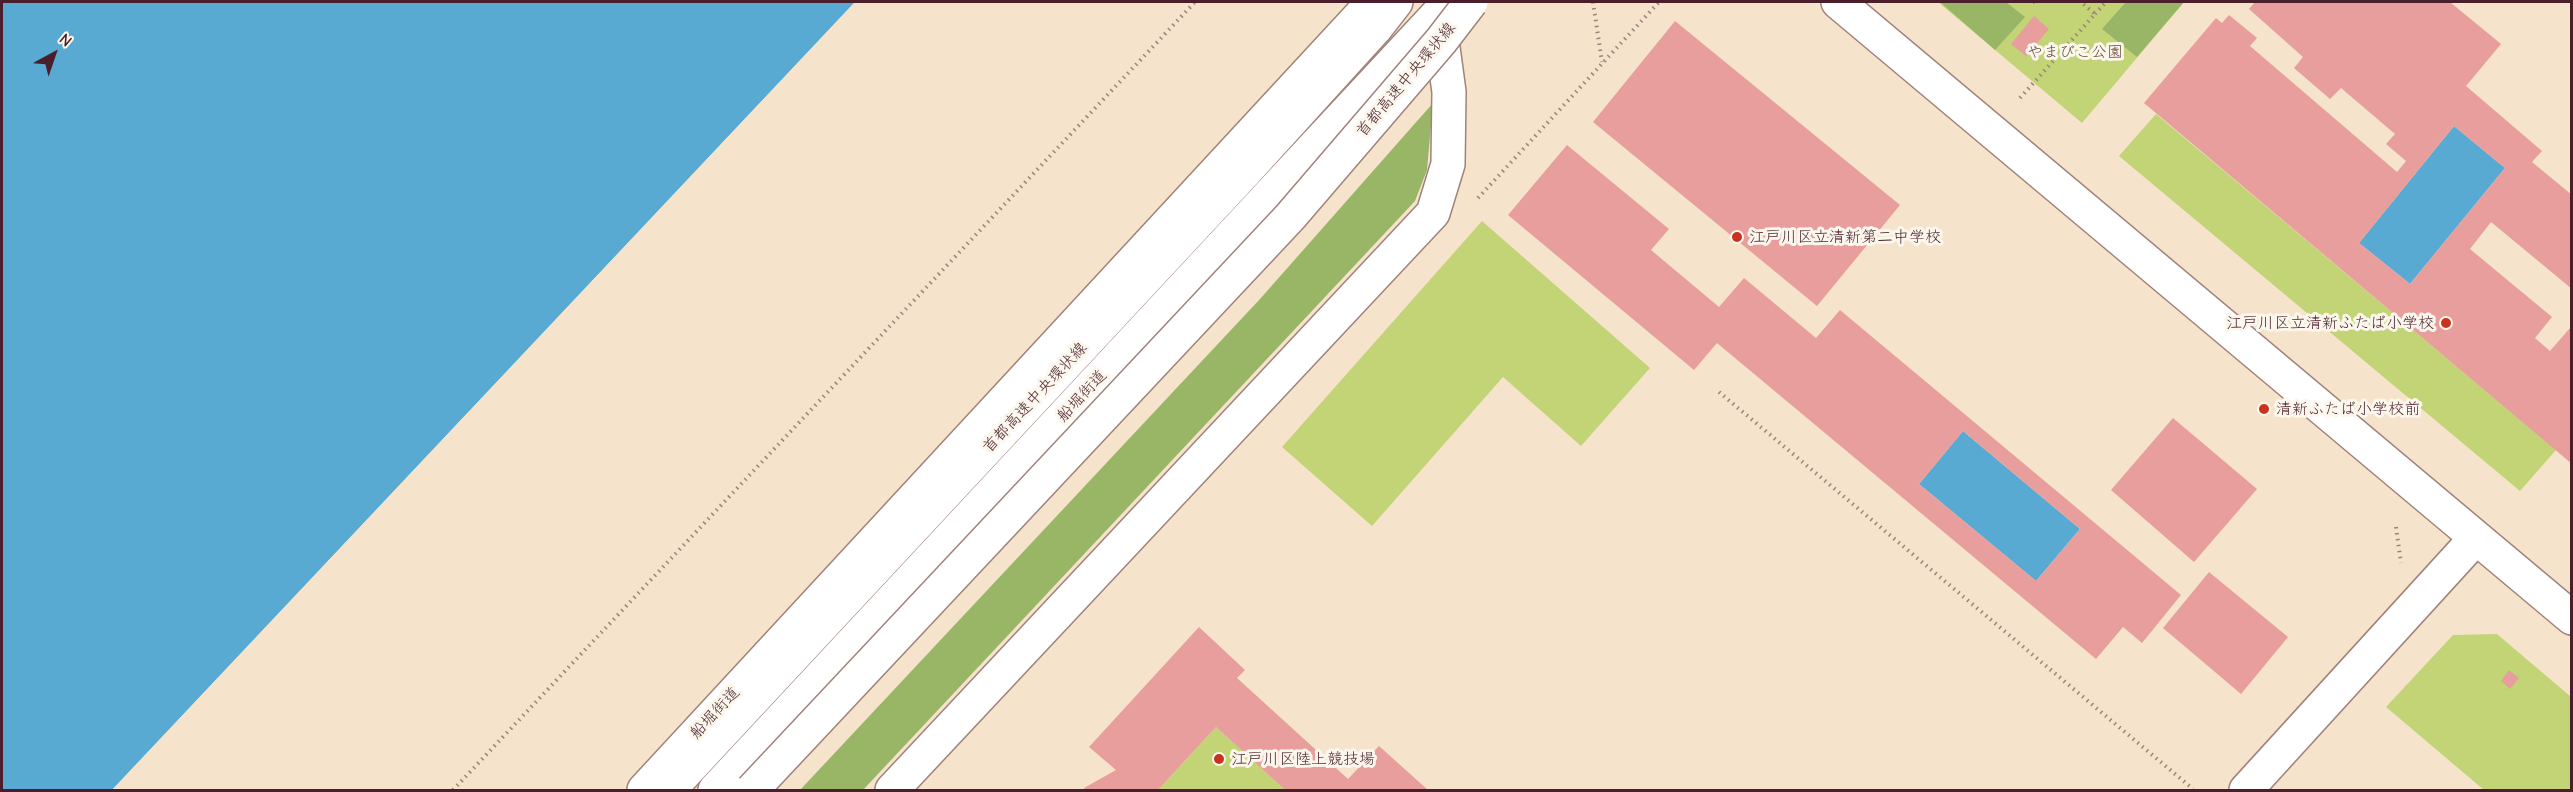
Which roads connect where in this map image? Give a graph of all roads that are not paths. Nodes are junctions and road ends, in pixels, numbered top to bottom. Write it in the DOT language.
graph roads {
  1 [pos="1372,2"];
  2 [pos="1396,2"];
  3 [pos="1471,2"];
  4 [pos="1838,2"];
  5 [pos="1444,7"];
  6 [pos="2475,538"];
  7 [pos="2571,618"];
  8 [pos="644,790"];
  9 [pos="669,790"];
  10 [pos="715,790"];
  11 [pos="752,790"];
  12 [pos="892,790"];
  13 [pos="2246,790"];
  1 -- 8 [label="main road, 船堀街道"];
  2 -- 9 [label="main road, 首都高速中央環状線"];
  3 -- 11 [label="main road, 首都高速中央環状線, bridge"];
  4 -- 6 [label="main road"];
  5 -- 10 [label="main road, 船堀街道"];
  5 -- 12 [label="main road"];
  6 -- 7 [label="main road"];
  6 -- 13 [label="main road"];
}
